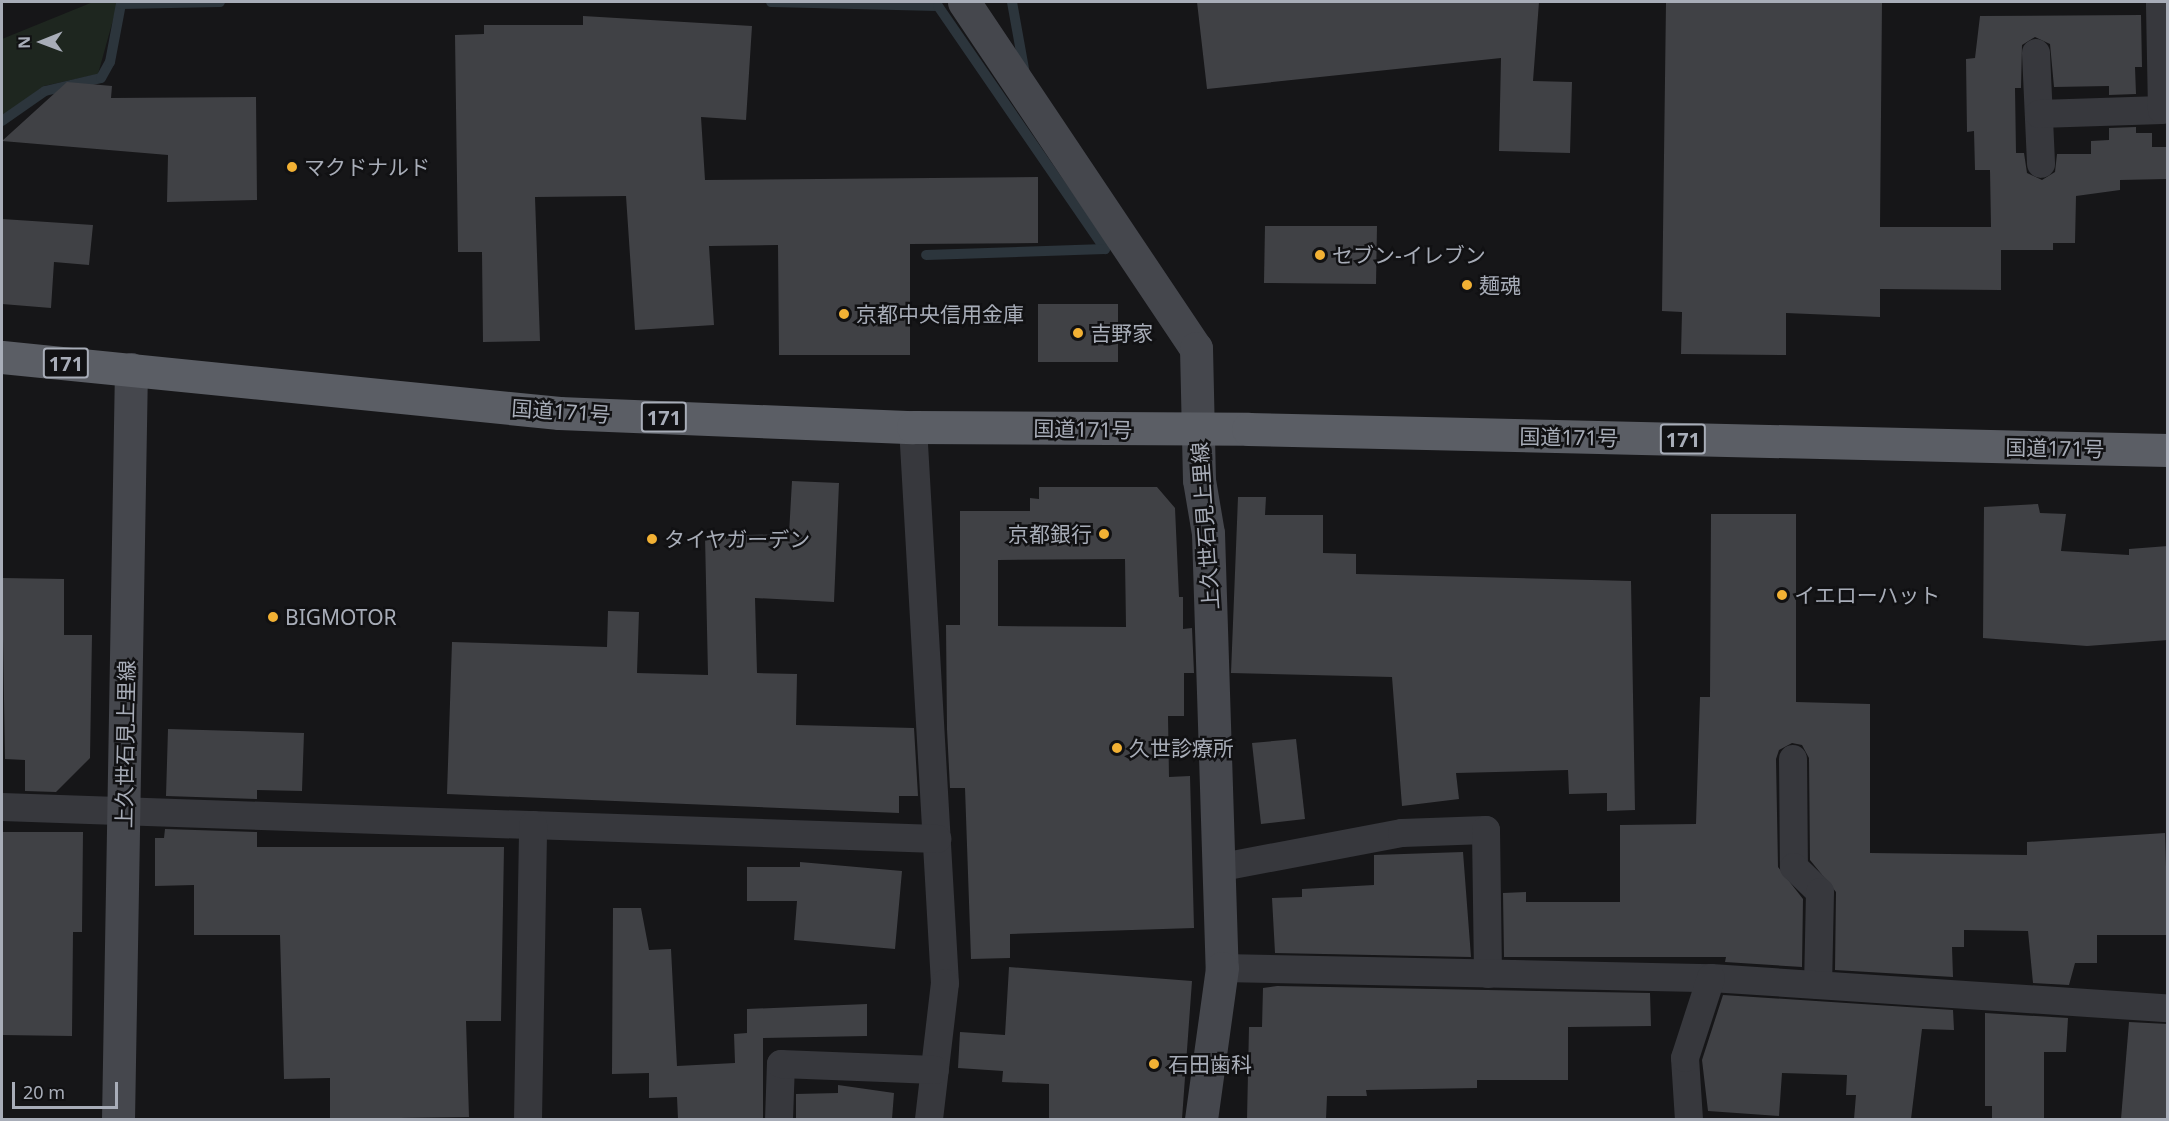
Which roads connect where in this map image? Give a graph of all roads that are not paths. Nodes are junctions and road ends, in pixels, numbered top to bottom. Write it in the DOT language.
graph roads {
  1 [pos="965,2"];
  2 [pos="2160,2"];
  3 [pos="2036,53"];
  4 [pos="2038,114"];
  5 [pos="2041,164"];
  6 [pos="2,357"];
  7 [pos="131,369"];
  8 [pos="914,427"];
  9 [pos="1198,429"];
  10 [pos="2168,450"];
  11 [pos="1793,759"];
  12 [pos="2,807"];
  13 [pos="124,810"];
  14 [pos="533,825"];
  15 [pos="937,839"];
  16 [pos="1217,868"];
  17 [pos="1222,968"];
  18 [pos="1488,974"];
  19 [pos="1711,978"];
  20 [pos="1818,985"];
  21 [pos="2168,1008"];
  22 [pos="935,1070"];
  23 [pos="118,1119"];
  24 [pos="528,1119"];
  25 [pos="779,1119"];
  26 [pos="929,1119"];
  27 [pos="1201,1119"];
  28 [pos="1689,1119"];
  1 -- 9 [label="main road, 上久世石見上里線"];
  2 -- 4 [label="street"];
  3 -- 4 [label="street"];
  4 -- 5 [label="street"];
  6 -- 7 [label="highway, 国道171号 / 171"];
  7 -- 8 [label="highway, 国道171号 / 171"];
  7 -- 13 [label="main road, 上久世石見上里線"];
  8 -- 9 [label="highway, 国道171号 / 171"];
  8 -- 15 [label="street"];
  9 -- 10 [label="highway, 国道171号 / 171"];
  9 -- 16 [label="main road, 上久世石見上里線"];
  11 -- 20 [label="street"];
  12 -- 13 [label="street"];
  13 -- 14 [label="street"];
  13 -- 23 [label="main road, 上久世石見上里線"];
  14 -- 15 [label="street"];
  14 -- 24 [label="street"];
  15 -- 22 [label="street"];
  16 -- 17 [label="main road, 上久世石見上里線"];
  16 -- 18 [label="street"];
  17 -- 18 [label="street"];
  17 -- 27 [label="main road, 上久世石見上里線"];
  18 -- 19 [label="street"];
  19 -- 20 [label="street"];
  19 -- 28 [label="street"];
  20 -- 21 [label="street"];
  22 -- 25 [label="street"];
  22 -- 26 [label="street"];
}
